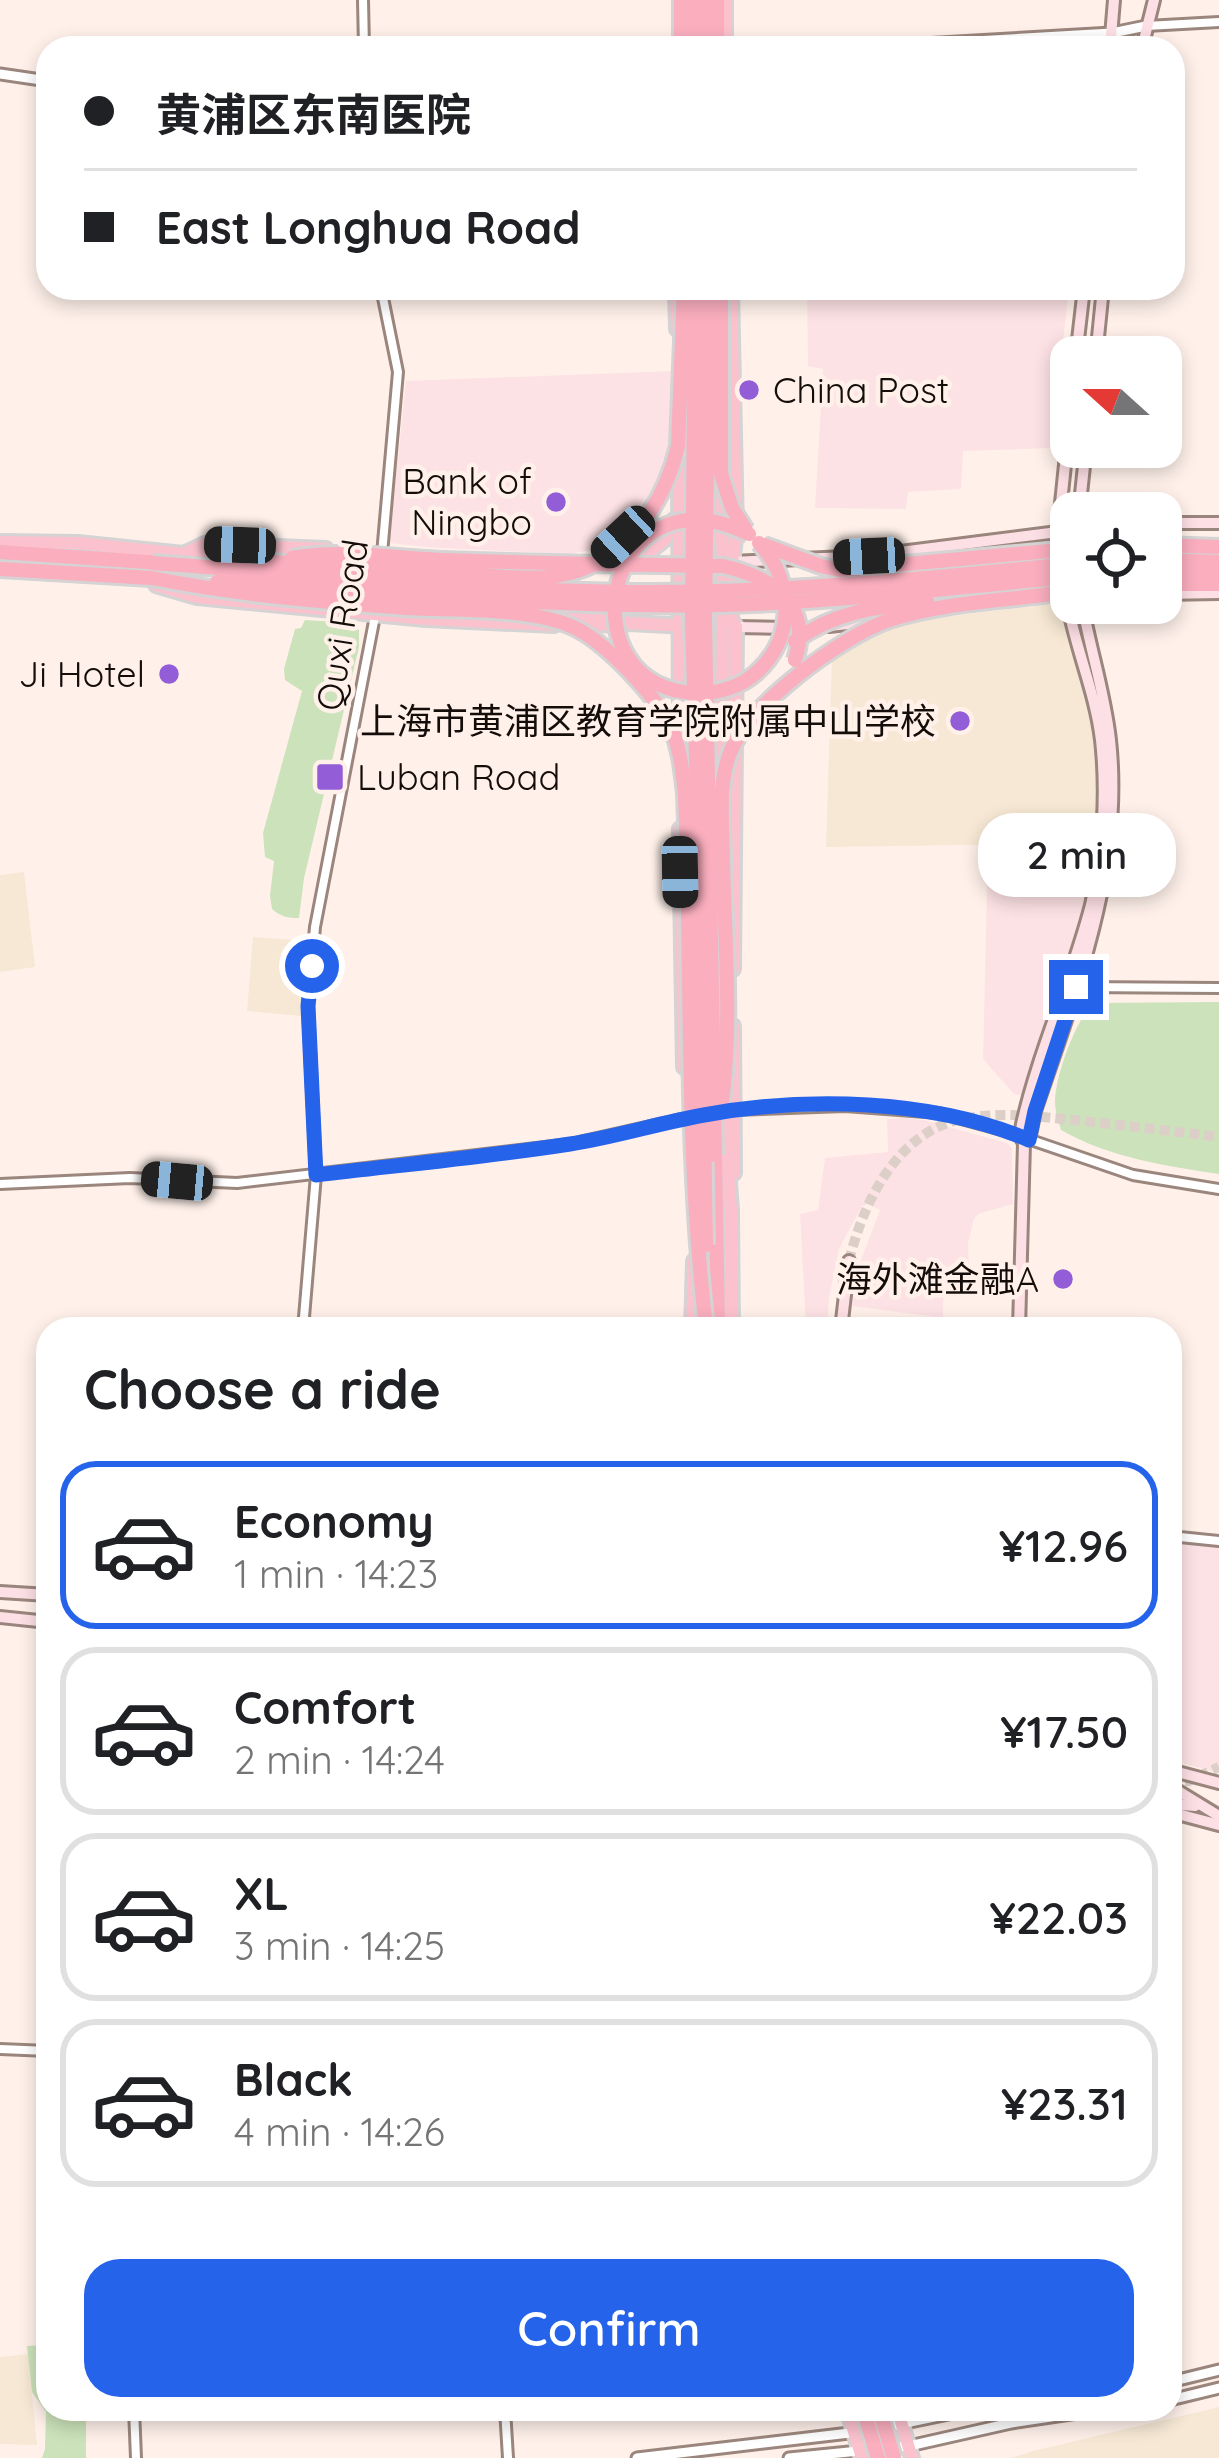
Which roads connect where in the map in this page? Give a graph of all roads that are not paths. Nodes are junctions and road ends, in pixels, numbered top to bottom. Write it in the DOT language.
graph roads {
  1 [pos="363,0"];
  2 [pos="684,0"];
  3 [pos="715,0"];
  4 [pos="1114,0"];
  5 [pos="1154,0"];
  6 [pos="1219,22"];
  7 [pos="1146,26"];
  8 [pos="1112,33"];
  9 [pos="364,36"];
  10 [pos="685,36"];
  11 [pos="715,36"];
  12 [pos="1060,36"];
  13 [pos="1112,36"];
  14 [pos="1144,36"];
  15 [pos="0,74"];
  16 [pos="36,79"];
  17 [pos="383,300"];
  18 [pos="685,300"];
  19 [pos="685,300"];
  20 [pos="686,300"];
  21 [pos="686,300"];
  22 [pos="715,300"];
  23 [pos="715,300"];
  24 [pos="715,300"];
  25 [pos="731,300"];
  26 [pos="1083,300"];
  27 [pos="1102,300"];
  28 [pos="1078,336"];
  29 [pos="1098,336"];
  30 [pos="679,452"];
  31 [pos="668,482"];
  32 [pos="680,510"];
  33 [pos="1182,523"];
  34 [pos="1219,523"];
  35 [pos="655,532"];
  36 [pos="1050,532"];
  37 [pos="754,538"];
  38 [pos="0,542"];
  39 [pos="1182,546"];
  40 [pos="1219,547"];
  41 [pos="634,550"];
  42 [pos="1050,550"];
  43 [pos="0,552"];
  44 [pos="382,557"];
  45 [pos="1182,561"];
  46 [pos="269,562"];
  47 [pos="598,562"];
  48 [pos="1219,562"];
  49 [pos="682,565"];
  50 [pos="726,566"];
  51 [pos="1050,566"];
  52 [pos="572,569"];
  53 [pos="627,571"];
  54 [pos="0,572"];
  55 [pos="1182,573"];
  56 [pos="1219,574"];
  57 [pos="154,576"];
  58 [pos="1050,579"];
  59 [pos="1182,584"];
  60 [pos="1219,584"];
  61 [pos="1219,593"];
  62 [pos="1182,594"];
  63 [pos="1050,595"];
  64 [pos="1050,595"];
  65 [pos="1050,596"];
  66 [pos="376,607"];
  67 [pos="687,616"];
  68 [pos="1077,624"];
  69 [pos="1087,624"];
  70 [pos="728,627"];
  71 [pos="597,640"];
  72 [pos="680,654"];
  73 [pos="633,661"];
  74 [pos="763,666"];
  75 [pos="736,671"];
  76 [pos="778,692"];
  77 [pos="655,702"];
  78 [pos="695,715"];
  79 [pos="722,726"];
  80 [pos="1071,986"];
  81 [pos="1219,988"];
  82 [pos="729,1110"];
  83 [pos="698,1116"];
  84 [pos="1024,1139"];
  85 [pos="716,1155"];
  86 [pos="316,1175"];
  87 [pos="0,1184"];
  88 [pos="1219,1190"];
  89 [pos="849,1262"];
  90 [pos="304,1317"];
  91 [pos="692,1317"];
  92 [pos="705,1317"];
  93 [pos="706,1317"];
  94 [pos="718,1317"];
  95 [pos="732,1317"];
  96 [pos="842,1317"];
  97 [pos="1019,1317"];
  98 [pos="1182,1537"];
  99 [pos="1219,1541"];
  100 [pos="0,1592"];
  101 [pos="36,1594"];
  102 [pos="0,1617"];
  103 [pos="36,1621"];
  104 [pos="1182,1773"];
  105 [pos="1219,1783"];
  106 [pos="1182,1794"];
  107 [pos="1182,1810"];
  108 [pos="1216,1817"];
  109 [pos="0,2049"];
  110 [pos="36,2050"];
  111 [pos="1219,2370"];
  112 [pos="1182,2379"];
  113 [pos="1219,2388"];
  114 [pos="1182,2397"];
  115 [pos="134,2421"];
  116 [pos="506,2421"];
  117 [pos="850,2421"];
  118 [pos="867,2421"];
  119 [pos="883,2421"];
  120 [pos="887,2421"];
  121 [pos="901,2421"];
  122 [pos="1024,2421"];
  123 [pos="853,2434"];
  124 [pos="910,2452"];
  125 [pos="860,2454"];
  126 [pos="136,2458"];
  127 [pos="508,2458"];
  128 [pos="637,2458"];
  129 [pos="789,2458"];
  130 [pos="878,2458"];
  131 [pos="894,2458"];
  1 -- 9 [label="street"];
  2 -- 10 [label="highway"];
  3 -- 11 [label="highway"];
  4 -- 8 [label="main road"];
  5 -- 7 [label="main road"];
  6 -- 7 [label="street"];
  7 -- 8 [label="street"];
  7 -- 14 [label="main road"];
  8 -- 12 [label="street"];
  8 -- 13 [label="main road"];
  15 -- 16 [label="street"];
  17 -- 44 [label="street, Quxi Road"];
  18 -- 30 [label="main road"];
  19 -- 31 [label="highway, bridge"];
  20 -- 49 [label="main road"];
  21 -- 93 [label="highway, bridge"];
  22 -- 37 [label="highway, bridge"];
  23 -- 50 [label="main road"];
  24 -- 85 [label="highway, bridge"];
  25 -- 50 [label="main road"];
  26 -- 28 [label="main road"];
  27 -- 29 [label="main road"];
  30 -- 32 [label="main road"];
  30 -- 52 [label="main road"];
  31 -- 35 [label="highway, bridge"];
  31 -- 47 [label="highway, bridge"];
  32 -- 49 [label="main road"];
  32 -- 53 [label="main road"];
  33 -- 34 [label="main road"];
  35 -- 37 [label="highway, bridge"];
  35 -- 41 [label="highway, bridge"];
  36 -- 50 [label="main road"];
  37 -- 42 [label="highway, bridge"];
  37 -- 74 [label="highway, bridge"];
  38 -- 44 [label="main road"];
  39 -- 40 [label="highway"];
  41 -- 47 [label="highway, bridge"];
  41 -- 73 [label="highway, bridge"];
  43 -- 57 [label="highway"];
  44 -- 52 [label="main road"];
  44 -- 66 [label="street, Quxi Road"];
  45 -- 48 [label="highway"];
  46 -- 47 [label="highway, bridge"];
  46 -- 57 [label="highway, bridge"];
  46 -- 76 [label="highway, bridge"];
  49 -- 50 [label="main road"];
  49 -- 53 [label="main road"];
  49 -- 67 [label="main road"];
  50 -- 67 [label="main road"];
  50 -- 70 [label="main road"];
  51 -- 57 [label="highway, bridge"];
  52 -- 53 [label="main road"];
  54 -- 57 [label="highway"];
  55 -- 56 [label="highway"];
  57 -- 58 [label="highway, bridge"];
  57 -- 66 [label="main road"];
  57 -- 71 [label="highway, bridge"];
  59 -- 60 [label="highway"];
  61 -- 62 [label="main road"];
  63 -- 74 [label="highway, bridge"];
  64 -- 76 [label="highway, bridge"];
  65 -- 70 [label="main road"];
  66 -- 67 [label="main road"];
  66 -- 86 [label="street, Quxi Road"];
  67 -- 70 [label="main road"];
  67 -- 72 [label="main road"];
  67 -- 78 [label="main road"];
  68 -- 80 [label="main road"];
  69 -- 80 [label="main road"];
  70 -- 75 [label="main road"];
  70 -- 79 [label="main road"];
  71 -- 73 [label="highway, bridge"];
  71 -- 77 [label="highway, bridge"];
  72 -- 78 [label="main road"];
  72 -- 83 [label="main road"];
  73 -- 74 [label="highway, bridge"];
  73 -- 77 [label="highway, bridge"];
  75 -- 79 [label="main road"];
  75 -- 82 [label="main road"];
  76 -- 85 [label="highway, bridge"];
  77 -- 92 [label="highway, bridge"];
  78 -- 83 [label="main road"];
  79 -- 82 [label="main road"];
  80 -- 81 [label="street"];
  80 -- 84 [label="main road"];
  82 -- 83 [label="street"];
  82 -- 84 [label="street"];
  82 -- 95 [label="main road"];
  83 -- 86 [label="street"];
  83 -- 91 [label="main road"];
  84 -- 88 [label="street"];
  84 -- 97 [label="main road"];
  85 -- 94 [label="highway"];
  86 -- 87 [label="street"];
  86 -- 90 [label="street, Quxi Road"];
  89 -- 96 [label="main road"];
  98 -- 99 [label="street"];
  100 -- 101 [label="main road"];
  102 -- 103 [label="main road"];
  104 -- 105 [label="main road"];
  106 -- 108 [label="main road"];
  107 -- 108 [label="main road"];
  109 -- 110 [label="street"];
  111 -- 112 [label="street"];
  113 -- 114 [label="street"];
  115 -- 126 [label="street"];
  116 -- 127 [label="street"];
  117 -- 123 [label="main road"];
  118 -- 130 [label="highway, bridge"];
  119 -- 131 [label="highway, bridge"];
  120 -- 123 [label="street"];
  121 -- 124 [label="main road"];
  122 -- 124 [label="street"];
  123 -- 125 [label="main road"];
  123 -- 128 [label="street"];
  124 -- 125 [label="street"];
  125 -- 129 [label="street"];
}
